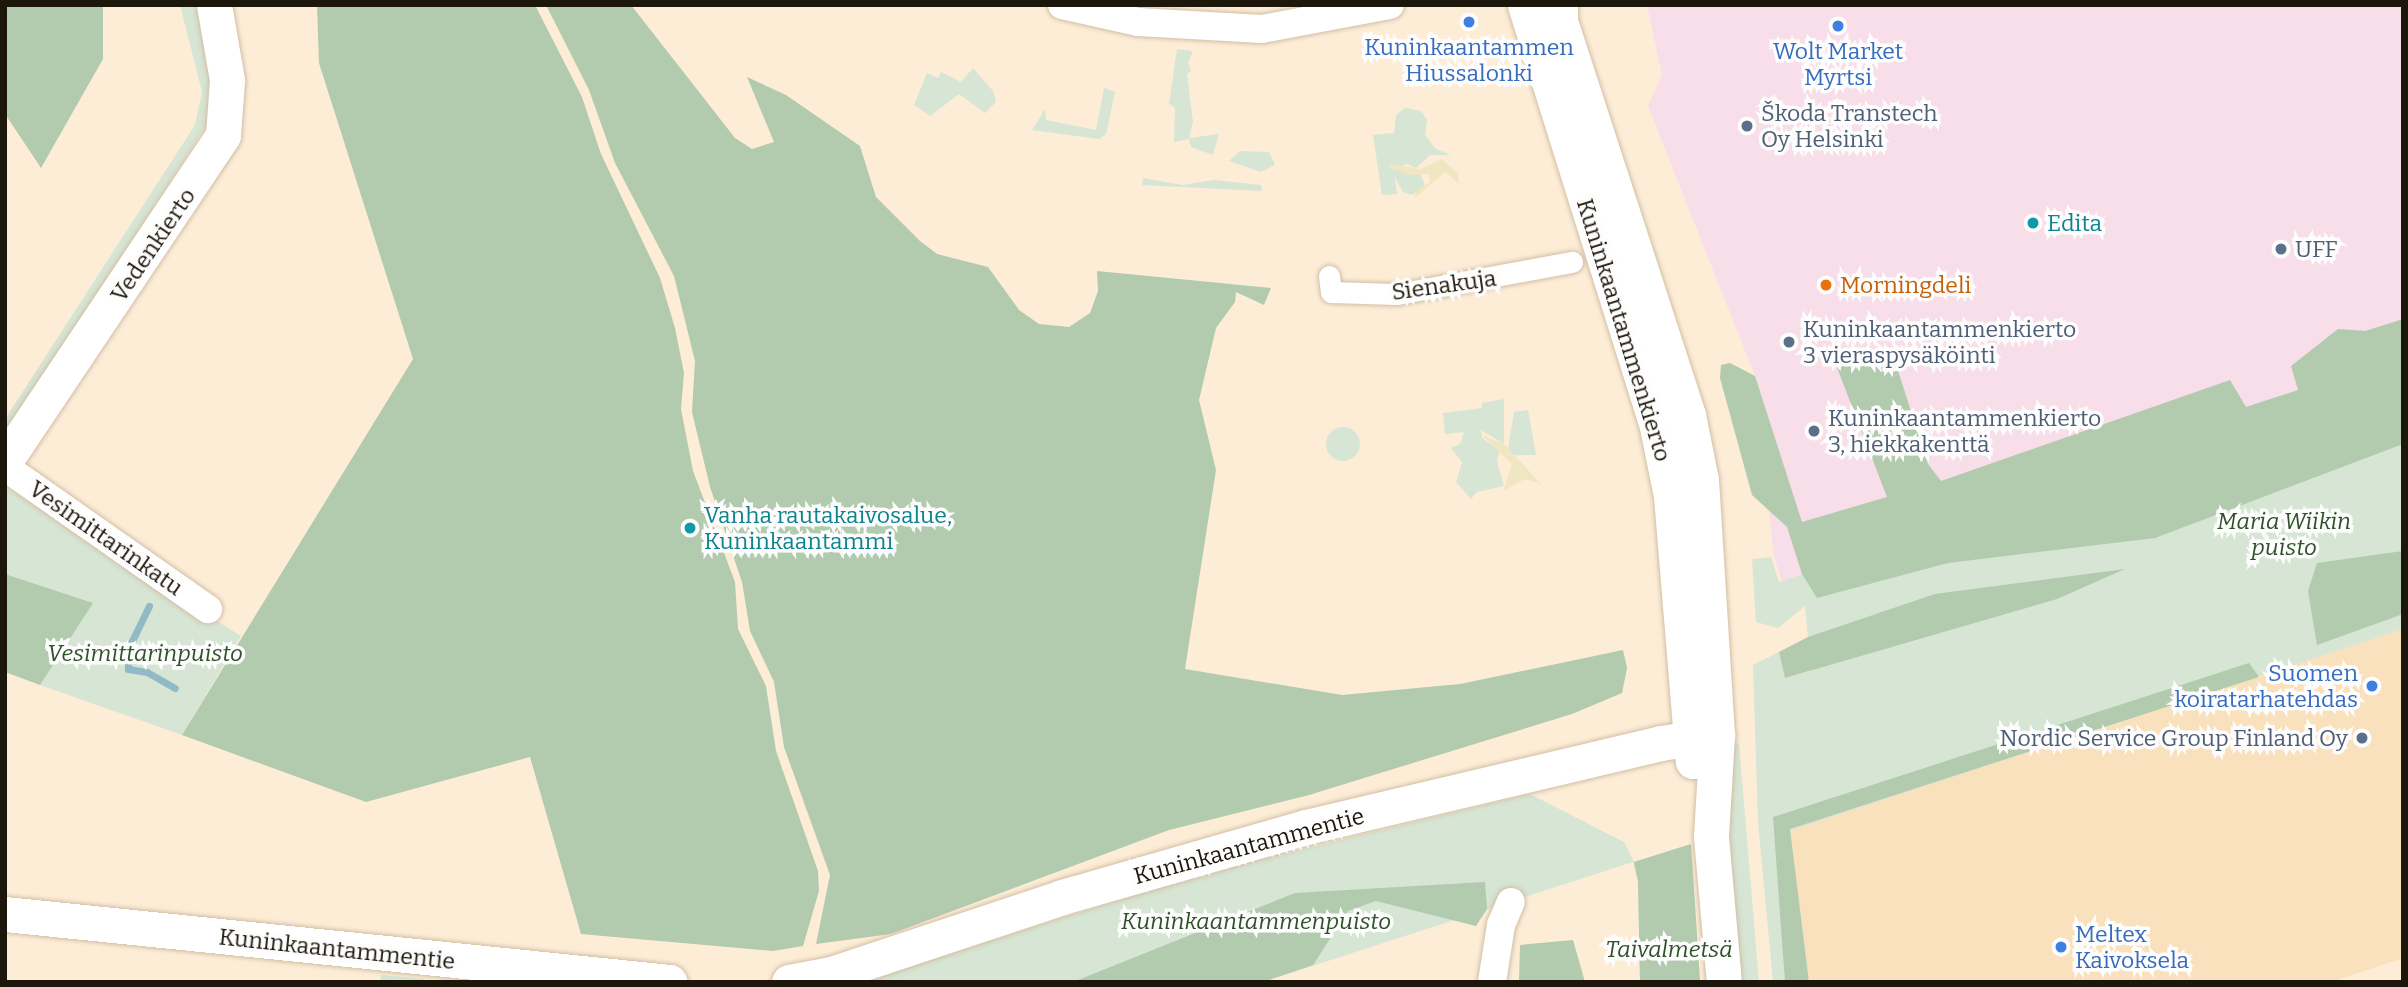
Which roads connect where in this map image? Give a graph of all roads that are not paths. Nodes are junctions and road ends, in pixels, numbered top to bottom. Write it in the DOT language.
graph roads {
  1 [pos="214,5"];
  2 [pos="1062,5"];
  3 [pos="1390,5"];
  4 [pos="1525,5"];
  5 [pos="1560,5"];
  6 [pos="1572,262"];
  7 [pos="1329,276"];
  8 [pos="5,461"];
  9 [pos="5,467"];
  10 [pos="208,609"];
  11 [pos="1703,736"];
  12 [pos="1511,902"];
  13 [pos="5,914"];
  14 [pos="670,982"];
  15 [pos="789,982"];
  16 [pos="1492,982"];
  17 [pos="1724,982"];
  1 -- 8 [label="street, Vedenkierto"];
  2 -- 3 [label="street"];
  4 -- 11 [label="street, Kuninkaantammenkierto"];
  5 -- 11 [label="street, Kuninkaantammenkierto"];
  6 -- 7 [label="street, Sienakuja"];
  9 -- 10 [label="street, Vesimittarinkatu"];
  11 -- 15 [label="street, Kuninkaantammentie"];
  11 -- 17 [label="street, Kuninkaantammenkierto"];
  12 -- 16 [label="street"];
  13 -- 14 [label="street, Kuninkaantammentie"];
}
